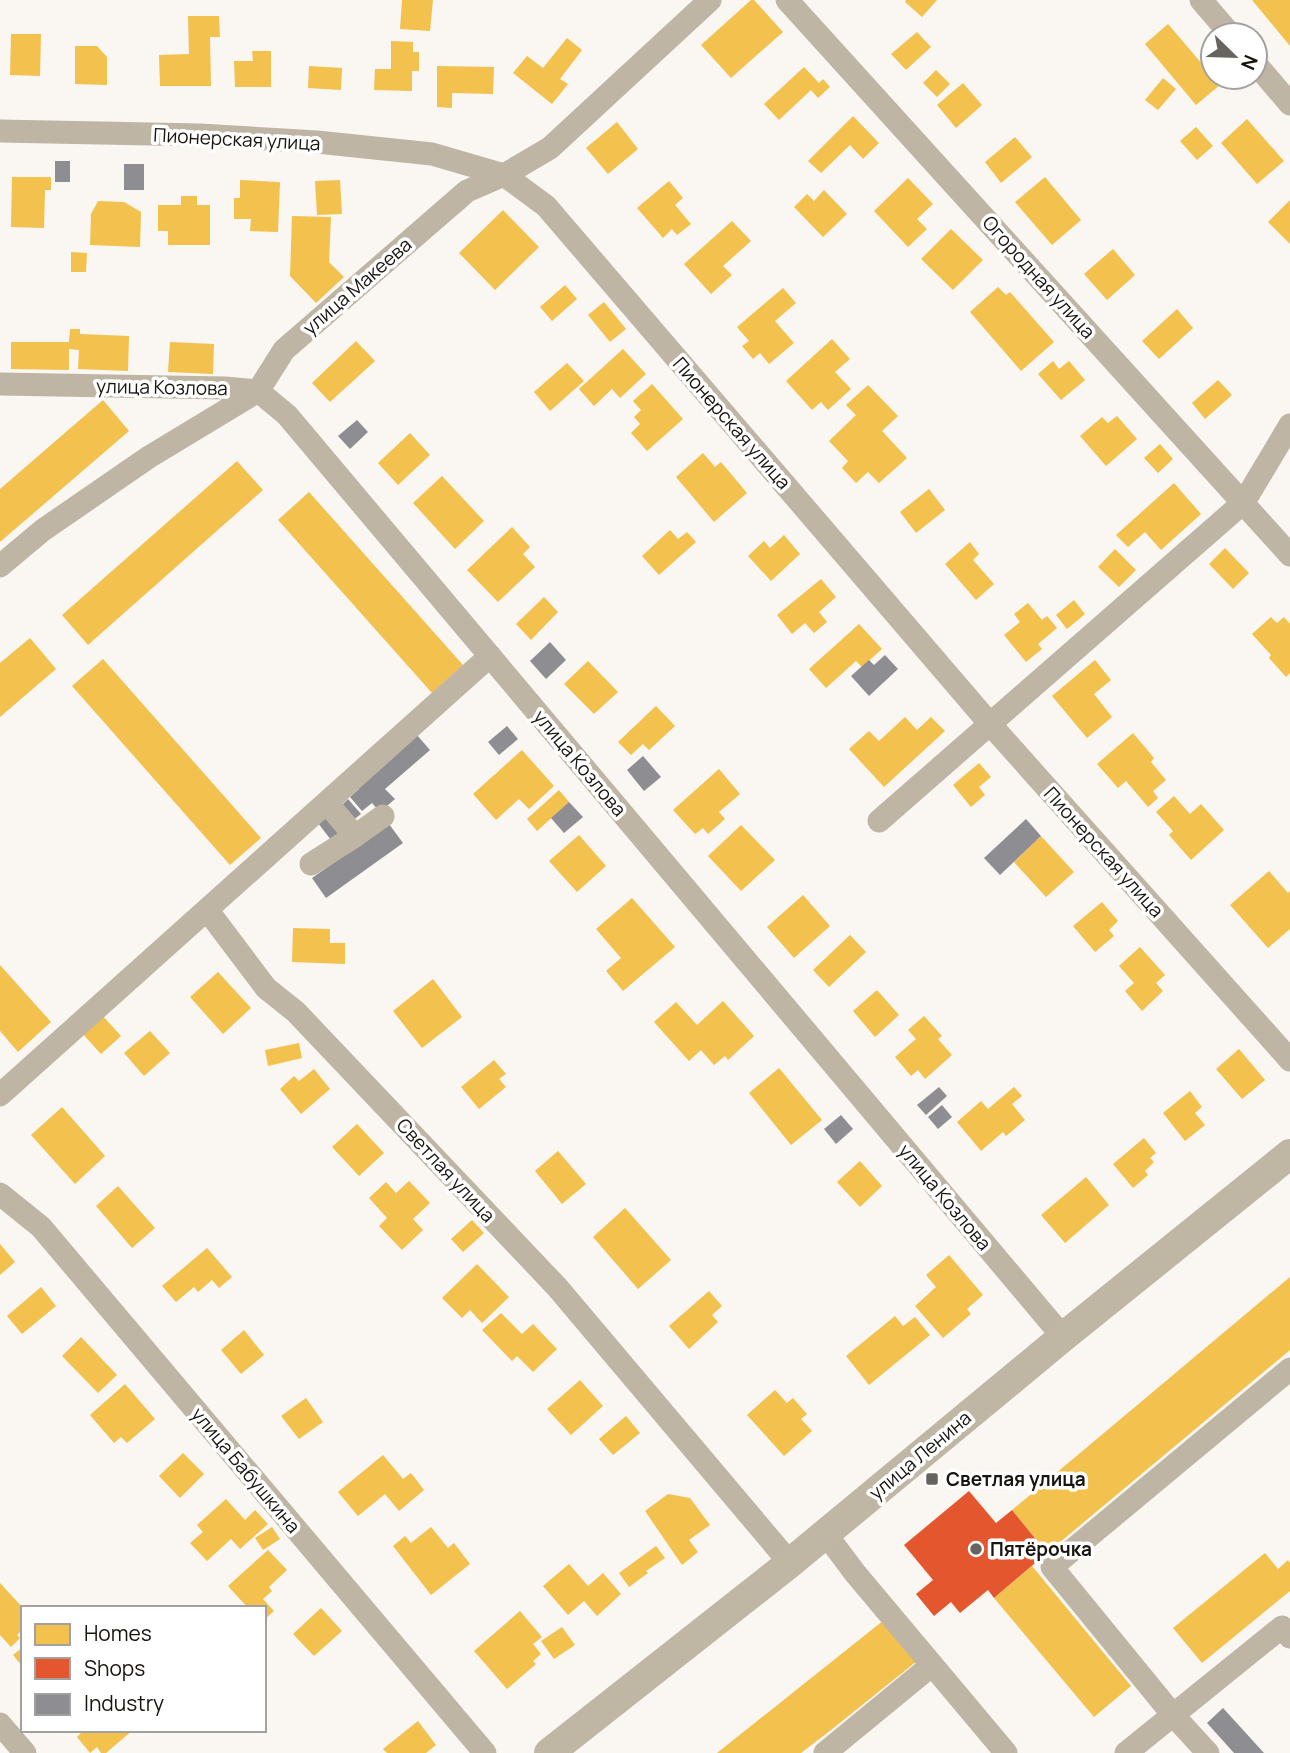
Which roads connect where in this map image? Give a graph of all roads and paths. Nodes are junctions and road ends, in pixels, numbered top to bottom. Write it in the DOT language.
graph roads {
  1 [pos="710,0"];
  2 [pos="787,0"];
  3 [pos="1201,0"];
  4 [pos="1219,21"];
  5 [pos="1269,79"];
  6 [pos="1290,104"];
  7 [pos="0,131"];
  8 [pos="504,175"];
  9 [pos="0,384"];
  10 [pos="258,391"];
  11 [pos="1290,425"];
  12 [pos="1244,502"];
  13 [pos="1290,555"];
  14 [pos="0,566"];
  15 [pos="490,656"];
  16 [pos="990,724"];
  17 [pos="327,803"];
  18 [pos="383,816"];
  19 [pos="879,821"];
  20 [pos="355,836"];
  21 [pos="311,864"];
  22 [pos="208,911"];
  23 [pos="1290,1060"];
  24 [pos="0,1095"];
  25 [pos="1290,1154"];
  26 [pos="0,1194"];
  27 [pos="1063,1337"];
  28 [pos="1290,1369"];
  29 [pos="825,1534"];
  30 [pos="790,1563"];
  31 [pos="1290,1637"];
  32 [pos="932,1665"];
  33 [pos="1173,1715"];
  34 [pos="2,1731"];
  35 [pos="25,1753"];
  36 [pos="485,1753"];
  37 [pos="549,1753"];
  38 [pos="825,1753"];
  39 [pos="1006,1753"];
  40 [pos="1126,1753"];
  41 [pos="1208,1753"];
  1 -- 8 [label="street, улица Макеева"];
  2 -- 12 [label="street, Огородная улица"];
  3 -- 4 [label="street"];
  5 -- 6 [label="street"];
  7 -- 8 [label="street, Пионерская улица"];
  8 -- 10 [label="street, улица Макеева"];
  8 -- 16 [label="street, Пионерская улица"];
  9 -- 10 [label="street, улица Козлова"];
  10 -- 14 [label="street, улица Макеева"];
  10 -- 15 [label="street, улица Козлова"];
  11 -- 12 [label="street"];
  12 -- 13 [label="street, Огородная улица"];
  12 -- 16 [label="street"];
  15 -- 17 [label="street"];
  15 -- 27 [label="street, улица Козлова"];
  16 -- 19 [label="street"];
  16 -- 23 [label="street, Пионерская улица"];
  17 -- 20 [label="street"];
  17 -- 22 [label="street"];
  18 -- 20 [label="street"];
  20 -- 21 [label="street"];
  22 -- 24 [label="street"];
  22 -- 30 [label="street, Светлая улица"];
  25 -- 27 [label="main road, улица Ленина"];
  26 -- 36 [label="street, улица Бабушкина"];
  27 -- 29 [label="main road, улица Ленина"];
  28 -- 33 [label="street"];
  29 -- 30 [label="main road, улица Ленина"];
  29 -- 32 [label="street"];
  30 -- 37 [label="main road, улица Ленина"];
  31 -- 33 [label="street"];
  32 -- 38 [label="street"];
  32 -- 39 [label="street"];
  33 -- 40 [label="street"];
  33 -- 41 [label="street"];
  34 -- 35 [label="street"];
}
